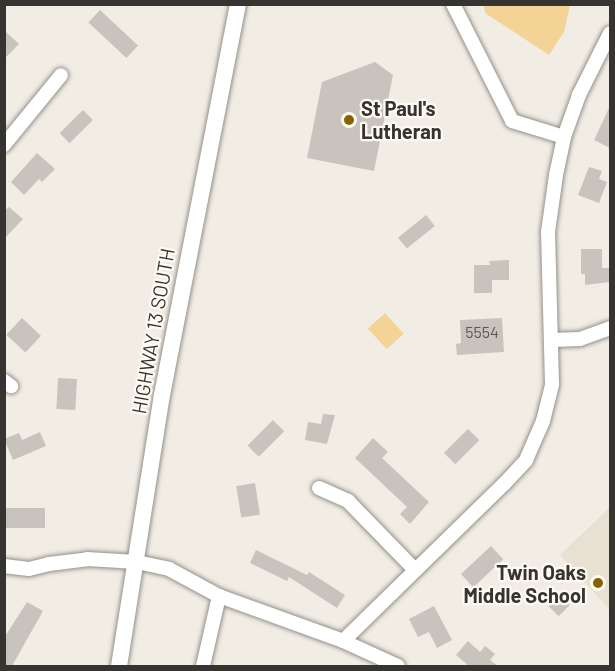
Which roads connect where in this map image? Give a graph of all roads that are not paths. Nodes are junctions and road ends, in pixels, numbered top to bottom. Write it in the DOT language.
graph roads {
  1 [pos="238,4"];
  2 [pos="453,4"];
  3 [pos="610,33"];
  4 [pos="61,75"];
  5 [pos="564,137"];
  6 [pos="4,145"];
  7 [pos="610,328"];
  8 [pos="552,340"];
  9 [pos="319,488"];
  10 [pos="137,562"];
  11 [pos="6,570"];
  12 [pos="415,570"];
  13 [pos="219,596"];
  14 [pos="344,641"];
  15 [pos="120,666"];
  16 [pos="203,666"];
  17 [pos="398,666"];
  1 -- 10 [label="main road, HIGHWAY 13 SOUTH"];
  2 -- 5 [label="street"];
  3 -- 5 [label="street"];
  4 -- 6 [label="street"];
  5 -- 8 [label="street"];
  7 -- 8 [label="street"];
  8 -- 12 [label="street"];
  9 -- 12 [label="street"];
  10 -- 11 [label="street"];
  10 -- 13 [label="street"];
  10 -- 15 [label="main road, HIGHWAY 13 SOUTH"];
  12 -- 14 [label="street"];
  13 -- 14 [label="street"];
  13 -- 16 [label="street"];
  14 -- 17 [label="street"];
}
